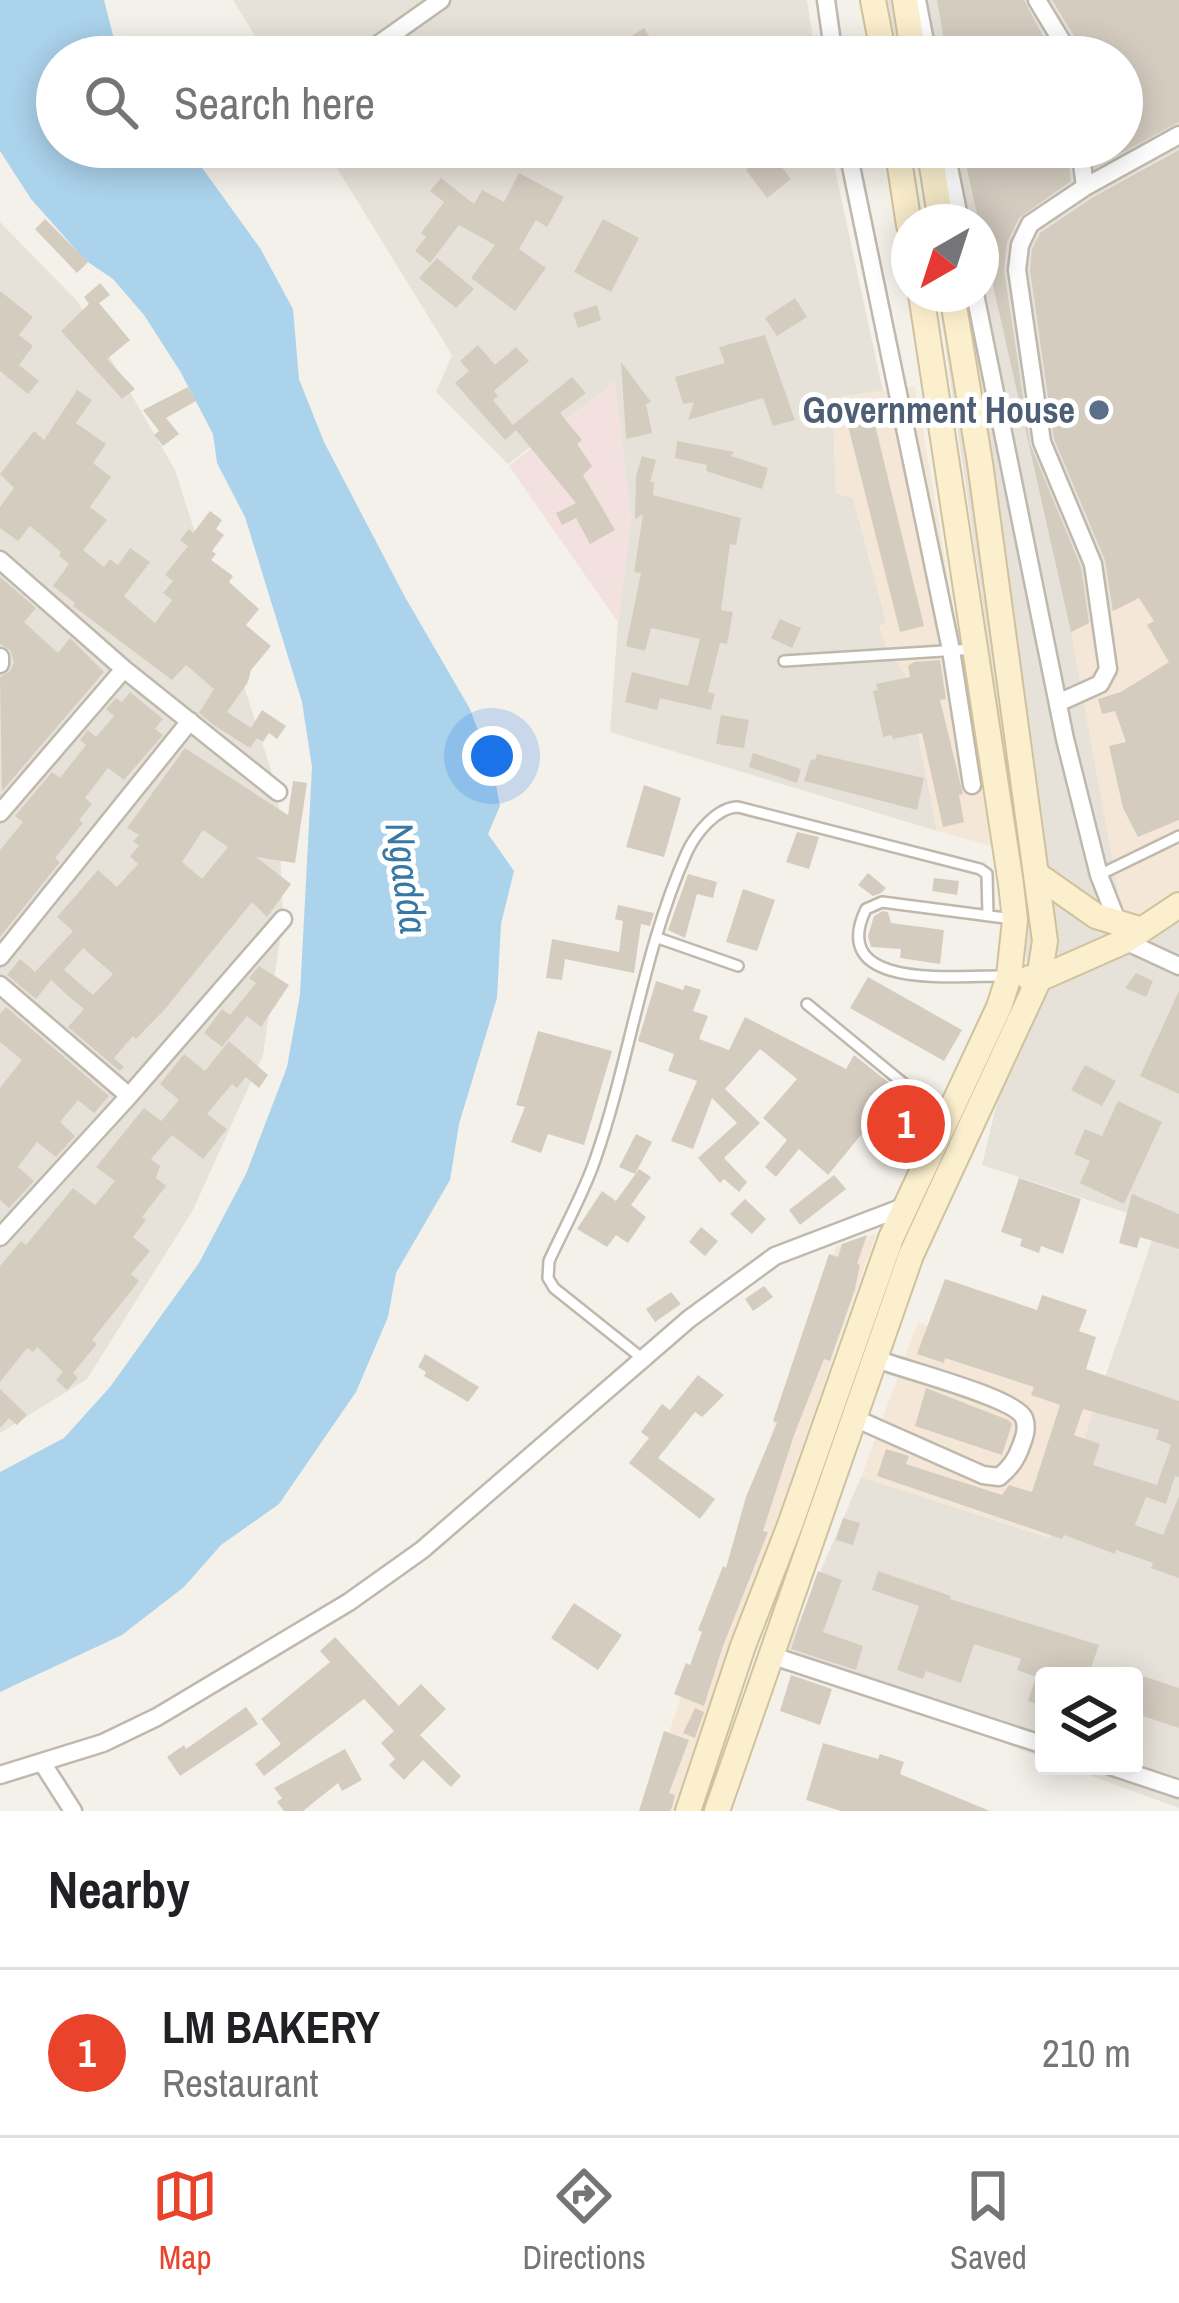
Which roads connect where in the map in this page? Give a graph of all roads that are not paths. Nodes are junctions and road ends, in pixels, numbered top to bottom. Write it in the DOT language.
graph roads {
  1 [pos="441,0"];
  2 [pos="826,0"];
  3 [pos="873,0"];
  4 [pos="905,0"];
  5 [pos="917,0"];
  6 [pos="1037,0"];
  7 [pos="390,36"];
  8 [pos="831,36"];
  9 [pos="880,36"];
  10 [pos="911,36"];
  11 [pos="924,36"];
  12 [pos="1059,36"];
  13 [pos="1179,135"];
  14 [pos="1143,155"];
  15 [pos="852,168"];
  16 [pos="900,168"];
  17 [pos="932,168"];
  18 [pos="949,168"];
  19 [pos="1083,168"];
  20 [pos="1119,168"];
  21 [pos="1085,187"];
  22 [pos="906,204"];
  23 [pos="938,204"];
  24 [pos="956,204"];
  25 [pos="923,312"];
  26 [pos="955,312"];
  27 [pos="980,312"];
  28 [pos="0,560"];
  29 [pos="963,650"];
  30 [pos="784,662"];
  31 [pos="124,669"];
  32 [pos="1058,703"];
  33 [pos="190,721"];
  34 [pos="972,785"];
  35 [pos="278,792"];
  36 [pos="0,813"];
  37 [pos="1179,836"];
  38 [pos="1036,874"];
  39 [pos="1099,874"];
  40 [pos="1179,905"];
  41 [pos="988,916"];
  42 [pos="283,919"];
  43 [pos="1015,920"];
  44 [pos="1128,931"];
  45 [pos="658,938"];
  46 [pos="0,957"];
  47 [pos="738,966"];
  48 [pos="1179,966"];
  49 [pos="1009,976"];
  50 [pos="1039,979"];
  51 [pos="0,985"];
  52 [pos="807,1004"];
  53 [pos="129,1096"];
  54 [pos="947,1119"];
  55 [pos="906,1206"];
  56 [pos="4,1225"];
  57 [pos="874,1358"];
  58 [pos="644,1359"];
  59 [pos="852,1418"];
  60 [pos="770,1655"];
  61 [pos="1035,1741"];
  62 [pos="43,1764"];
  63 [pos="0,1775"];
  64 [pos="1137,1775"];
  65 [pos="1179,1789"];
  66 [pos="74,1811"];
  67 [pos="688,1811"];
  68 [pos="717,1811"];
  1 -- 7 [label="street"];
  2 -- 8 [label="street"];
  3 -- 9 [label="main road"];
  4 -- 10 [label="main road"];
  5 -- 11 [label="street"];
  6 -- 12 [label="street"];
  13 -- 14 [label="street"];
  15 -- 29 [label="street"];
  16 -- 22 [label="main road"];
  17 -- 23 [label="main road"];
  18 -- 24 [label="street"];
  19 -- 21 [label="street"];
  20 -- 21 [label="street"];
  21 -- 32 [label="street"];
  25 -- 29 [label="main road"];
  26 -- 38 [label="main road"];
  27 -- 32 [label="street"];
  28 -- 31 [label="street"];
  29 -- 30 [label="lane"];
  29 -- 34 [label="street"];
  29 -- 43 [label="main road"];
  31 -- 33 [label="street"];
  31 -- 36 [label="street"];
  32 -- 39 [label="street"];
  33 -- 35 [label="street"];
  33 -- 46 [label="street"];
  37 -- 39 [label="lane"];
  38 -- 44 [label="main road"];
  38 -- 50 [label="main road"];
  39 -- 44 [label="street"];
  40 -- 44 [label="main road"];
  41 -- 43 [label="lane"];
  41 -- 45 [label="lane"];
  41 -- 49 [label="lane"];
  42 -- 53 [label="street"];
  43 -- 49 [label="main road"];
  44 -- 48 [label="street"];
  44 -- 50 [label="main road"];
  45 -- 47 [label="lane"];
  45 -- 58 [label="lane"];
  49 -- 50 [label="main road"];
  49 -- 54 [label="main road"];
  50 -- 57 [label="main road"];
  51 -- 53 [label="street"];
  52 -- 54 [label="lane"];
  53 -- 56 [label="street"];
  54 -- 55 [label="main road"];
  55 -- 58 [label="street"];
  55 -- 67 [label="main road"];
  57 -- 59 [label="main road"];
  57 -- 59 [label="street"];
  58 -- 62 [label="street"];
  59 -- 60 [label="main road"];
  60 -- 61 [label="street"];
  60 -- 68 [label="main road"];
  62 -- 63 [label="street"];
  62 -- 66 [label="street"];
  64 -- 65 [label="street"];
}
